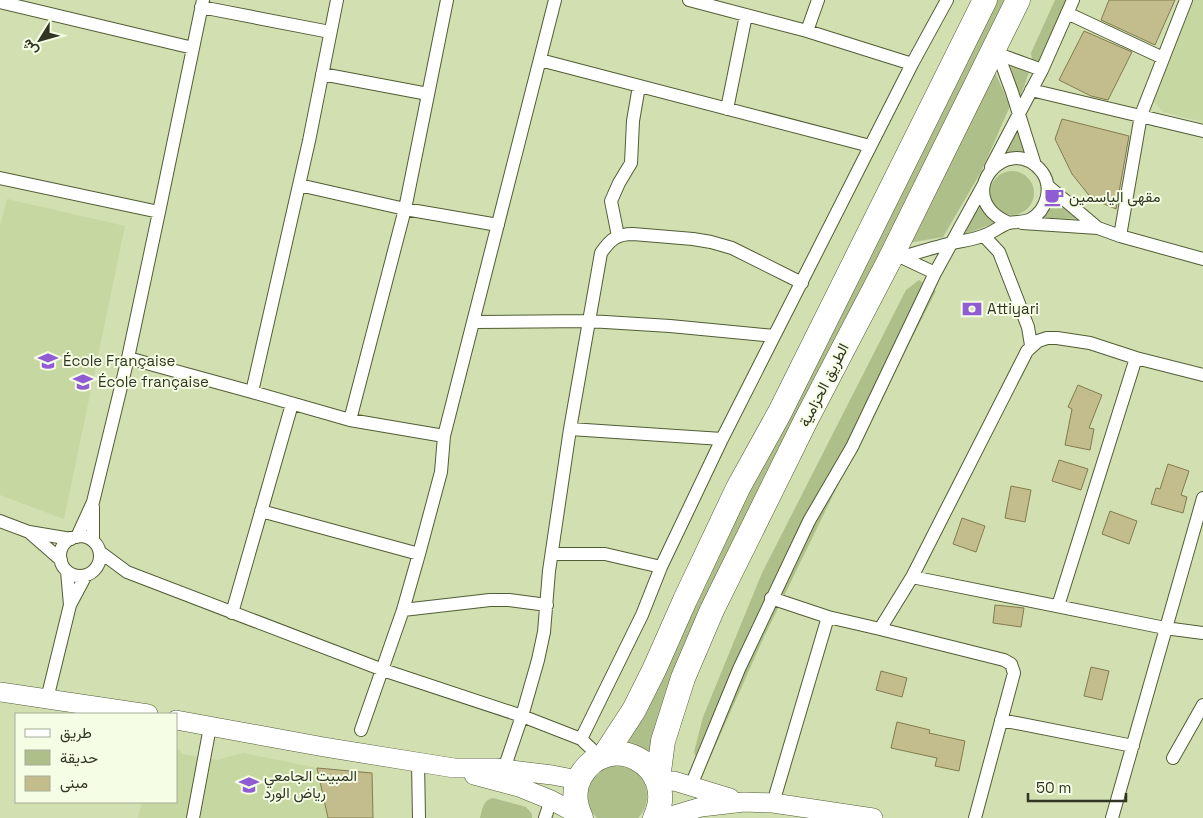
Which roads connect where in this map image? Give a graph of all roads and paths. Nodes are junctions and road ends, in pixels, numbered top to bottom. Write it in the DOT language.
graph roads {
  1 [pos="337,0"];
  2 [pos="447,0"];
  3 [pos="555,0"];
  4 [pos="689,0"];
  5 [pos="818,0"];
  6 [pos="948,0"];
  7 [pos="985,0"];
  8 [pos="1018,0"];
  9 [pos="1073,0"];
  10 [pos="1186,0"];
  11 [pos="0,2"];
  12 [pos="202,3"];
  13 [pos="1067,13"];
  14 [pos="746,15"];
  15 [pos="807,31"];
  16 [pos="330,32"];
  17 [pos="193,48"];
  18 [pos="996,49"];
  19 [pos="1163,58"];
  20 [pos="540,60"];
  21 [pos="912,64"];
  22 [pos="1042,70"];
  23 [pos="322,74"];
  24 [pos="639,86"];
  25 [pos="1032,90"];
  26 [pos="428,94"];
  27 [pos="728,109"];
  28 [pos="1019,114"];
  29 [pos="1141,115"];
  30 [pos="1203,131"];
  31 [pos="870,146"];
  32 [pos="1035,164"];
  33 [pos="0,178"];
  34 [pos="986,178"];
  35 [pos="299,185"];
  36 [pos="1048,186"];
  37 [pos="405,209"];
  38 [pos="160,212"];
  39 [pos="1014,223"];
  40 [pos="498,226"];
  41 [pos="1098,228"];
  42 [pos="618,236"];
  43 [pos="984,236"];
  44 [pos="1120,236"];
  45 [pos="949,244"];
  46 [pos="895,259"];
  47 [pos="1203,259"];
  48 [pos="935,273"];
  49 [pos="802,283"];
  50 [pos="589,320"];
  51 [pos="474,322"];
  52 [pos="774,336"];
  53 [pos="1031,345"];
  54 [pos="128,358"];
  55 [pos="1136,358"];
  56 [pos="1203,375"];
  57 [pos="252,392"];
  58 [pos="292,404"];
  59 [pos="350,420"];
  60 [pos="570,429"];
  61 [pos="444,436"];
  62 [pos="722,439"];
  63 [pos="1203,498"];
  64 [pos="93,502"];
  65 [pos="261,511"];
  66 [pos="0,521"];
  67 [pos="29,532"];
  68 [pos="74,538"];
  69 [pos="93,541"];
  70 [pos="100,552"];
  71 [pos="419,554"];
  72 [pos="552,554"];
  73 [pos="64,566"];
  74 [pos="661,568"];
  75 [pos="127,572"];
  76 [pos="91,573"];
  77 [pos="912,577"];
  78 [pos="772,598"];
  79 [pos="70,605"];
  80 [pos="547,605"];
  81 [pos="1058,606"];
  82 [pos="403,610"];
  83 [pos="232,613"];
  84 [pos="828,617"];
  85 [pos="1165,628"];
  86 [pos="880,629"];
  87 [pos="1203,634"];
  88 [pos="383,670"];
  89 [pos="0,692"];
  90 [pos="47,700"];
  91 [pos="1203,705"];
  92 [pos="143,713"];
  93 [pos="522,716"];
  94 [pos="178,720"];
  95 [pos="1000,720"];
  96 [pos="210,726"];
  97 [pos="361,730"];
  98 [pos="581,739"];
  99 [pos="1133,746"];
  100 [pos="602,757"];
  101 [pos="1173,758"];
  102 [pos="418,762"];
  103 [pos="454,768"];
  104 [pos="504,769"];
  105 [pos="578,780"];
  106 [pos="658,781"];
  107 [pos="690,788"];
  108 [pos="551,800"];
  109 [pos="744,802"];
  110 [pos="773,803"];
  111 [pos="580,816"];
  112 [pos="193,818"];
  113 [pos="419,818"];
  114 [pos="545,818"];
  115 [pos="655,818"];
  116 [pos="664,818"];
  117 [pos="873,818"];
  118 [pos="975,818"];
  119 [pos="1112,818"];
  1 -- 16 [label="street"];
  2 -- 26 [label="street"];
  3 -- 20 [label="street"];
  4 -- 14 [label="street"];
  5 -- 15 [label="street"];
  6 -- 21 [label="street"];
  7 -- 100 [label="highway, الطريق الحزامية"];
  8 -- 18 [label="highway, الطريق الحزامية"];
  9 -- 13 [label="street"];
  10 -- 19 [label="street"];
  11 -- 17 [label="street"];
  12 -- 16 [label="street"];
  12 -- 17 [label="street"];
  13 -- 19 [label="street"];
  13 -- 22 [label="street"];
  14 -- 15 [label="street"];
  14 -- 27 [label="street"];
  15 -- 21 [label="street"];
  16 -- 23 [label="street"];
  17 -- 38 [label="street"];
  18 -- 22 [label="street"];
  18 -- 28 [label="street"];
  18 -- 46 [label="highway, الطريق الحزامية"];
  19 -- 29 [label="street"];
  20 -- 24 [label="street"];
  20 -- 40 [label="street"];
  21 -- 31 [label="street"];
  22 -- 25 [label="street"];
  23 -- 26 [label="street"];
  23 -- 35 [label="street"];
  24 -- 27 [label="street"];
  24 -- 42 [label="street"];
  25 -- 28 [label="street"];
  25 -- 29 [label="street"];
  26 -- 37 [label="street"];
  27 -- 31 [label="street"];
  28 -- 32 [label="street"];
  28 -- 34 [label="street"];
  29 -- 30 [label="street"];
  29 -- 44 [label="street"];
  31 -- 49 [label="street"];
  32 -- 34 [label="street"];
  32 -- 36 [label="street"];
  33 -- 38 [label="street"];
  34 -- 39 [label="street"];
  34 -- 45 [label="street"];
  35 -- 37 [label="street"];
  35 -- 57 [label="street"];
  36 -- 39 [label="street"];
  36 -- 41 [label="street"];
  37 -- 40 [label="street"];
  37 -- 59 [label="street"];
  38 -- 54 [label="street"];
  39 -- 41 [label="street"];
  39 -- 43 [label="street"];
  40 -- 51 [label="street"];
  41 -- 44 [label="street"];
  42 -- 49 [label="street"];
  42 -- 50 [label="street"];
  43 -- 45 [label="street"];
  43 -- 53 [label="street"];
  44 -- 47 [label="street"];
  45 -- 46 [label="street"];
  45 -- 48 [label="street"];
  46 -- 48 [label="street"];
  46 -- 106 [label="highway, الطريق الحزامية"];
  48 -- 78 [label="street"];
  49 -- 52 [label="street"];
  50 -- 51 [label="street"];
  50 -- 52 [label="street"];
  50 -- 60 [label="street"];
  51 -- 61 [label="street"];
  52 -- 62 [label="street"];
  53 -- 55 [label="street"];
  53 -- 77 [label="street"];
  54 -- 57 [label="street"];
  54 -- 64 [label="street"];
  55 -- 56 [label="street"];
  55 -- 81 [label="street"];
  57 -- 58 [label="street"];
  58 -- 59 [label="street"];
  58 -- 65 [label="street"];
  59 -- 61 [label="street"];
  60 -- 62 [label="street"];
  60 -- 72 [label="street"];
  61 -- 71 [label="street"];
  62 -- 74 [label="street"];
  63 -- 85 [label="street"];
  64 -- 68 [label="street"];
  64 -- 69 [label="street"];
  65 -- 71 [label="street"];
  65 -- 83 [label="street"];
  66 -- 67 [label="street"];
  67 -- 68 [label="street"];
  67 -- 73 [label="street"];
  68 -- 69 [label="street"];
  68 -- 73 [label="street"];
  69 -- 70 [label="street"];
  70 -- 75 [label="street"];
  70 -- 76 [label="street"];
  71 -- 82 [label="street"];
  72 -- 74 [label="street"];
  72 -- 80 [label="street"];
  73 -- 76 [label="street"];
  73 -- 79 [label="street"];
  74 -- 98 [label="street"];
  75 -- 76 [label="street"];
  75 -- 83 [label="street"];
  76 -- 79 [label="street"];
  77 -- 81 [label="street"];
  77 -- 86 [label="street"];
  78 -- 84 [label="street"];
  78 -- 107 [label="street"];
  79 -- 90 [label="street"];
  80 -- 82 [label="street"];
  80 -- 93 [label="street"];
  81 -- 85 [label="street"];
  82 -- 88 [label="street"];
  83 -- 88 [label="street"];
  84 -- 86 [label="street"];
  84 -- 110 [label="street"];
  85 -- 87 [label="street"];
  85 -- 99 [label="street"];
  86 -- 95 [label="street"];
  88 -- 93 [label="street"];
  88 -- 97 [label="street"];
  89 -- 90 [label="main road"];
  90 -- 92 [label="main road"];
  91 -- 101 [label="street"];
  93 -- 98 [label="street"];
  93 -- 104 [label="street"];
  94 -- 96 [label="main road"];
  95 -- 99 [label="street"];
  95 -- 118 [label="street"];
  96 -- 102 [label="main road"];
  96 -- 112 [label="street"];
  98 -- 100 [label="street"];
  99 -- 119 [label="street"];
  100 -- 105 [label="highway, الطريق الحزامية"];
  100 -- 106 [label="highway"];
  102 -- 103 [label="main road"];
  102 -- 113 [label="street"];
  103 -- 104 [label="main road"];
  103 -- 108 [label="main road"];
  104 -- 105 [label="main road"];
  105 -- 111 [label="highway"];
  106 -- 107 [label="main road"];
  106 -- 115 [label="highway, الطريق الحزامية"];
  107 -- 109 [label="main road"];
  108 -- 111 [label="main road"];
  108 -- 114 [label="street"];
  109 -- 110 [label="main road"];
  109 -- 116 [label="main road"];
  110 -- 117 [label="main road"];
}
